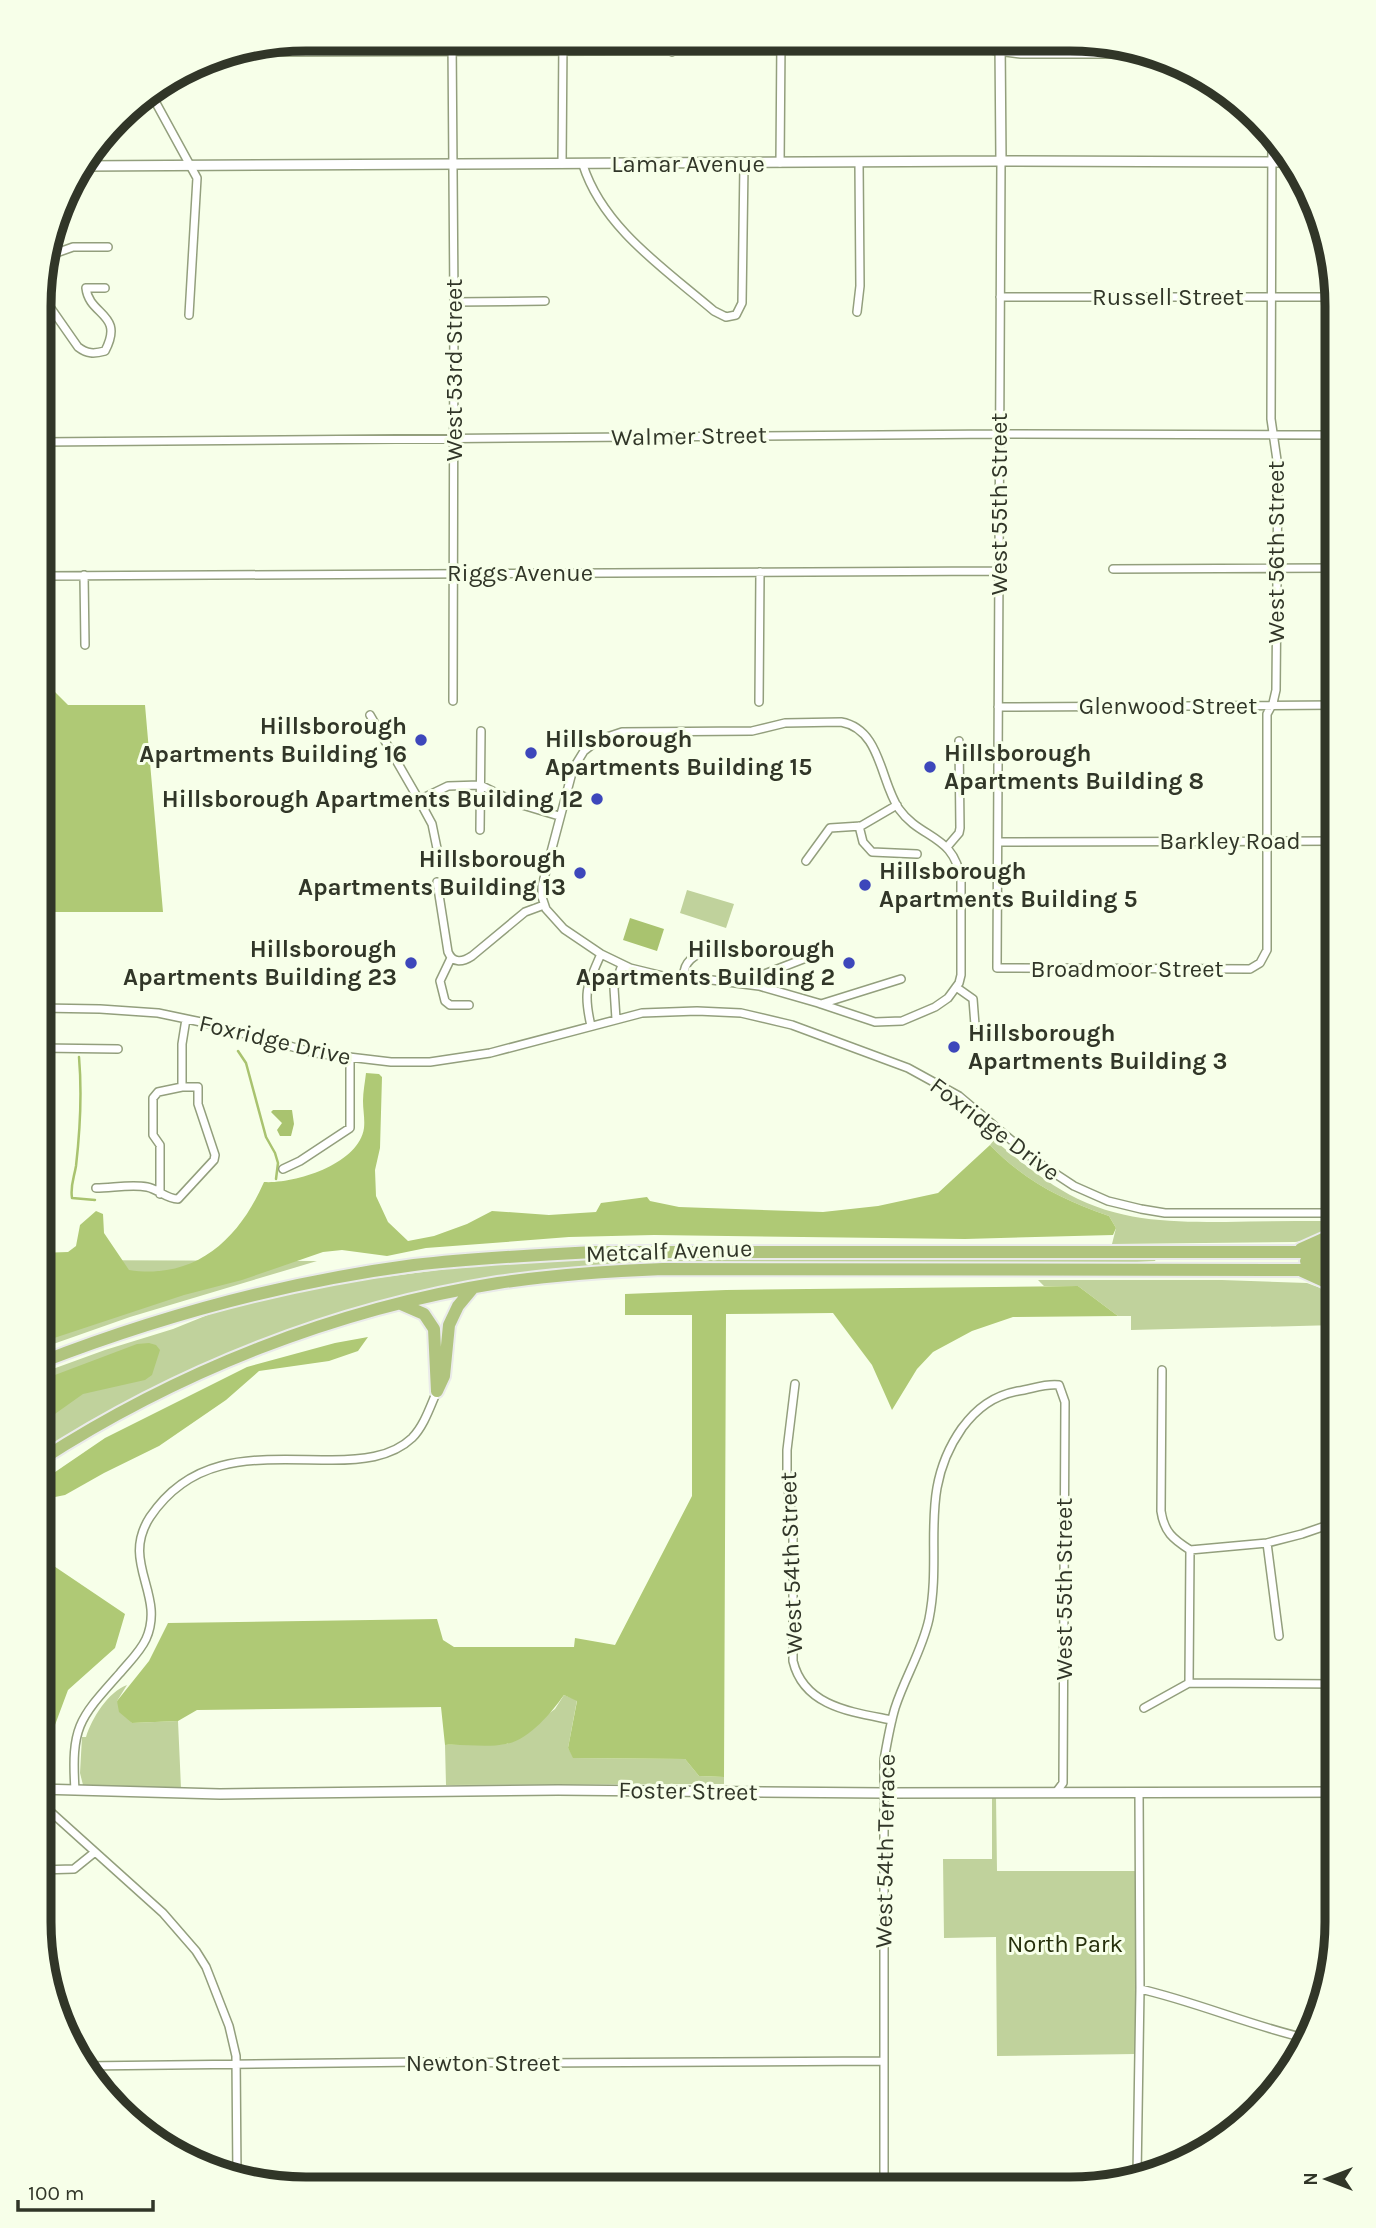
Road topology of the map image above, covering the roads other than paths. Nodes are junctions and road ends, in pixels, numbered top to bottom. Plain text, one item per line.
1 (781, 51) joint
2 (995, 51) edge
3 (280, 52) edge
4 (451, 52) junction
5 (563, 52) junction
6 (672, 52) joint
7 (1000, 52) junction
8 (1109, 54) edge
9 (154, 100) edge
10 (1273, 150) edge
11 (1001, 161) junction
12 (1273, 162) junction
13 (1281, 162) edge
14 (780, 163) junction
15 (859, 163) junction
16 (453, 164) junction
17 (562, 164) junction
18 (583, 164) junction
19 (744, 164) junction
20 (93, 166) edge
21 (190, 166) junction
22 (108, 247) dead end
23 (57, 253) edge
24 (105, 288) dead end
25 (1000, 297) junction
26 (1271, 297) junction
27 (1325, 297) edge
28 (545, 301) dead end
29 (454, 302) junction
30 (51, 308) edge
31 (857, 312) dead end
32 (189, 315) dead end
33 (1000, 434) junction
34 (1274, 435) junction
35 (1325, 435) edge
36 (454, 439) junction
37 (51, 442) edge
38 (1278, 568) junction
39 (1325, 568) edge
40 (1113, 569) dead end
41 (999, 571) junction
42 (760, 572) junction
43 (453, 573) junction
44 (85, 575) junction
45 (51, 576) edge
46 (85, 645) dead end
47 (453, 701) dead end
48 (759, 702) dead end
49 (1272, 705) junction
50 (1325, 705) edge
51 (998, 707) junction
52 (370, 715) dead end
53 (481, 732) dead end
54 (959, 741) dead end
55 (480, 785) junction
56 (419, 800) junction
57 (897, 805) junction
58 (559, 816) junction
59 (859, 827) junction
60 (480, 830) dead end
61 (1266, 841) junction
62 (1325, 841) edge
63 (998, 842) junction
64 (947, 847) junction
65 (917, 854) dead end
66 (806, 861) dead end
67 (440, 863) dead end
68 (437, 882) dead end
69 (544, 905) junction
70 (718, 944) dead end
71 (601, 954) junction
72 (451, 958) junction
73 (806, 958) dead end
74 (622, 965) junction
75 (1256, 966) joint
76 (997, 968) joint
77 (684, 978) junction
78 (901, 979) dead end
79 (741, 983) junction
80 (956, 987) junction
81 (821, 1004) junction
82 (469, 1005) dead end
83 (51, 1008) edge
84 (186, 1019) junction
85 (616, 1019) junction
86 (975, 1025) dead end
87 (591, 1026) junction
88 (51, 1048) edge
89 (118, 1049) dead end
90 (350, 1058) junction
91 (182, 1087) junction
92 (283, 1169) dead end
93 (96, 1188) dead end
94 (160, 1194) junction
95 (1325, 1213) edge
96 (1325, 1238) edge
97 (1293, 1252) junction
98 (1325, 1252) edge
99 (1325, 1260) edge
100 (1295, 1268) junction
101 (1205, 1269) junction
102 (1325, 1269) edge
103 (1325, 1281) edge
104 (473, 1287) junction
105 (400, 1303) junction
106 (51, 1359) edge
107 (1162, 1370) dead end
108 (794, 1384) dead end
109 (1059, 1385) joint
110 (437, 1391) junction
111 (51, 1454) edge
112 (1325, 1526) edge
113 (1267, 1543) junction
114 (1190, 1550) junction
115 (1279, 1636) dead end
116 (1189, 1683) junction
117 (1325, 1684) edge
118 (1144, 1708) dead end
119 (892, 1720) junction
120 (51, 1789) edge
121 (75, 1790) junction
122 (1057, 1791) junction
123 (1139, 1792) junction
124 (1325, 1792) edge
125 (884, 1793) junction
126 (51, 1812) edge
127 (95, 1852) junction
128 (51, 1870) edge
129 (1140, 1990) junction
130 (1298, 2036) edge
131 (883, 2061) junction
132 (237, 2064) junction
133 (95, 2066) edge
134 (237, 2168) edge
135 (1138, 2168) edge
136 (884, 2177) edge

1 - 6 street
1 - 14 street
2 - 7 street
3 - 4 street
4 - 5 street
4 - 16 street, West 53rd Street
5 - 6 street
5 - 17 street
7 - 8 street
7 - 11 street, West 55th Street
9 - 21 street
10 - 12 street, West 56th Street
11 - 12 street, Lamar Avenue
11 - 15 street, Lamar Avenue
11 - 25 street, West 55th Street
12 - 13 street, Lamar Avenue
12 - 26 street, West 56th Street
14 - 15 street, Lamar Avenue
14 - 19 street, Lamar Avenue
15 - 31 street
16 - 17 street, Lamar Avenue
16 - 21 street, Lamar Avenue
16 - 29 street, West 53rd Street
17 - 18 street, Lamar Avenue
18 - 19 street, Lamar Avenue
18 - 19 street
20 - 21 street, Lamar Avenue
21 - 32 street
22 - 23 street
24 - 30 street
25 - 26 street, Russell Street
25 - 33 street, West 55th Street
26 - 27 street, Russell Street
26 - 34 street, West 56th Street
28 - 29 street
29 - 36 street, West 53rd Street
33 - 34 street, Walmer Street
33 - 36 street, Walmer Street
33 - 41 street, West 55th Street
34 - 35 street, Walmer Street
34 - 38 street, West 56th Street
36 - 37 street, Walmer Street
36 - 43 street, West 53rd Street
38 - 39 street
38 - 40 street
38 - 49 street, West 56th Street
41 - 42 street, Riggs Avenue
41 - 51 street, West 55th Street
42 - 43 street, Riggs Avenue
42 - 48 street
43 - 44 street, Riggs Avenue
43 - 47 street, West 53rd Street
44 - 45 street, Riggs Avenue
44 - 46 street
49 - 50 street, Glenwood Street
49 - 51 street, Glenwood Street
49 - 61 street, West 56th Street
51 - 63 street, West 55th Street
52 - 56 street
53 - 55 street
54 - 64 street
55 - 56 street
55 - 58 street
55 - 60 street
56 - 67 street
57 - 58 street
57 - 59 street
57 - 64 street
58 - 69 street
59 - 65 street
59 - 66 street
61 - 62 street, Barkley Road
61 - 63 street, Barkley Road
61 - 75 street, West 56th Street
63 - 76 street, West 55th Street
64 - 80 street
68 - 72 street
69 - 71 street
69 - 72 street
70 - 77 street
71 - 74 street
71 - 87 street
72 - 82 street
73 - 79 street
74 - 77 street
74 - 85 street
75 - 76 street, Broadmoor Street
77 - 79 street
78 - 81 street
79 - 81 street
80 - 81 street
80 - 86 street
83 - 84 street, Foxridge Drive
84 - 90 street, Foxridge Drive
84 - 91 street
85 - 87 street, Foxridge Drive
85 - 95 street, Foxridge Drive
87 - 90 street, Foxridge Drive
88 - 89 street
90 - 92 street
91 - 94 street
91 - 94 street
93 - 94 street
96 - 97 highway
97 - 98 highway, Metcalf Avenue
97 - 106 highway, Metcalf Avenue
99 - 101 highway
100 - 101 highway, Metcalf Avenue
100 - 102 highway, Metcalf Avenue
100 - 103 highway
101 - 104 highway, Metcalf Avenue
104 - 105 highway, Metcalf Avenue
104 - 110 highway
105 - 110 highway
105 - 111 highway, Metcalf Avenue
107 - 114 street
108 - 119 street, West 54th Street
109 - 119 street, West 54th Terrace
109 - 122 street, West 55th Street
110 - 121 street
112 - 113 street
113 - 114 street
113 - 115 street
114 - 116 street
116 - 117 street
116 - 118 street
119 - 125 street, West 54th Terrace
120 - 121 street, Foster Street
121 - 125 street, Foster Street
122 - 123 street, Foster Street
122 - 125 street, Foster Street
123 - 124 street, Foster Street
123 - 129 street
125 - 131 street, West 54th Terrace
126 - 127 street
127 - 128 street
127 - 132 street
129 - 130 street
129 - 135 street
131 - 132 street, Newton Street
131 - 136 street, West 54th Terrace
132 - 133 street, Newton Street
132 - 134 street

